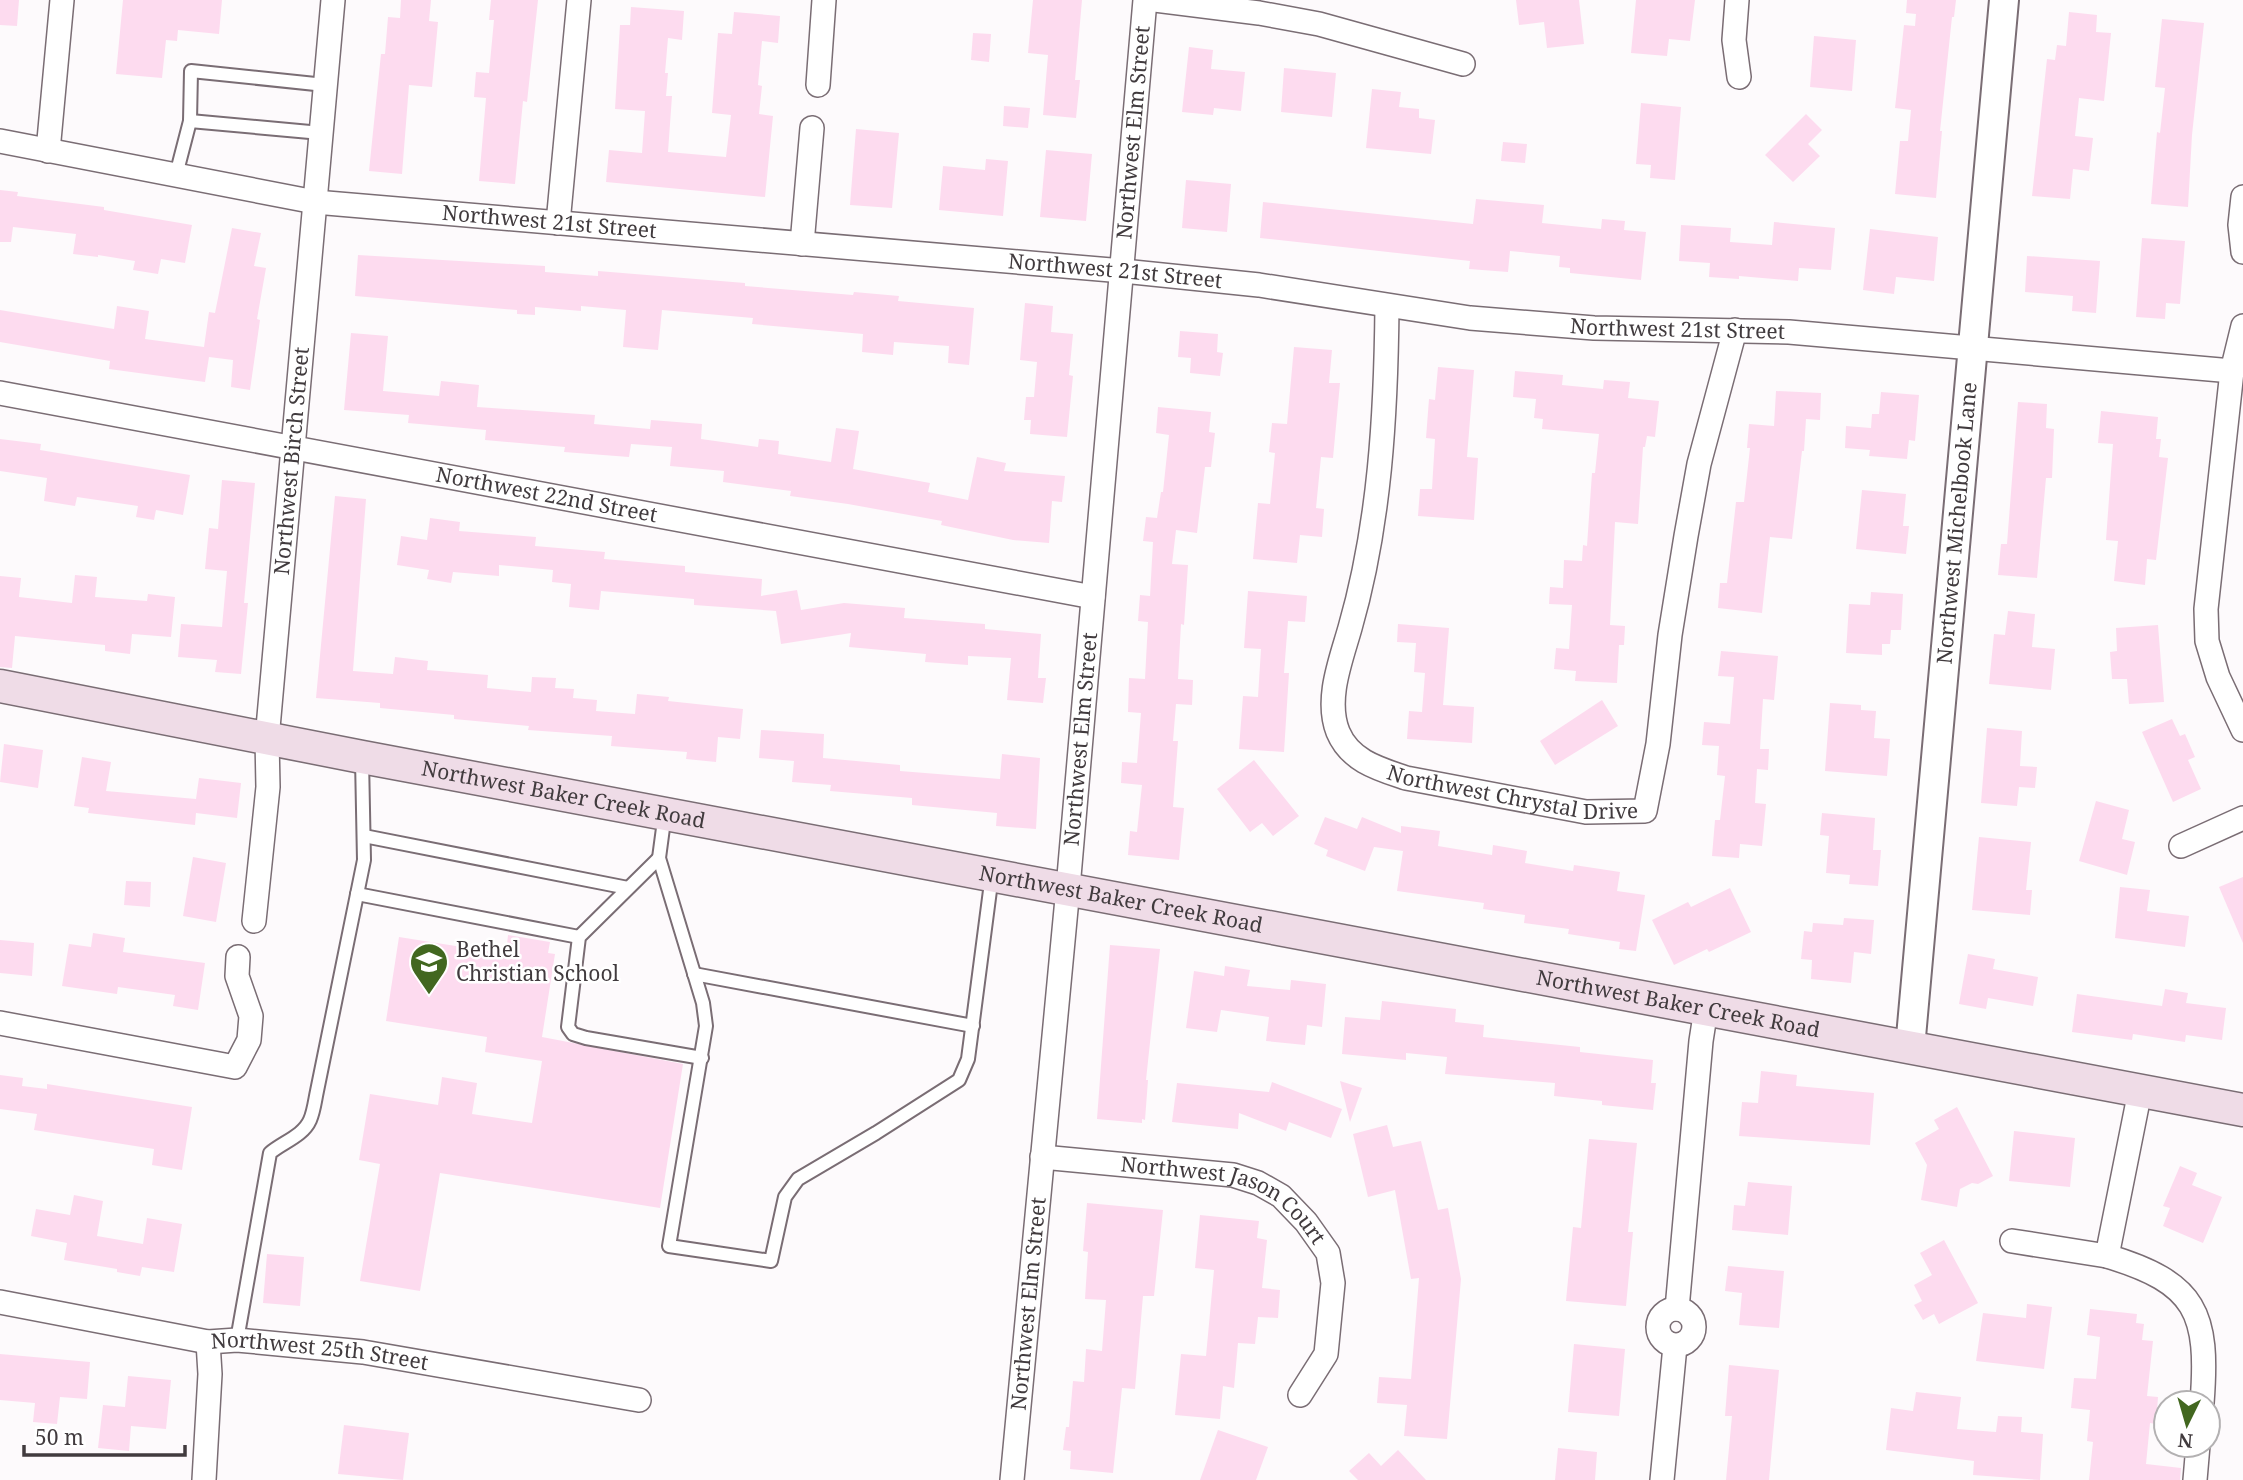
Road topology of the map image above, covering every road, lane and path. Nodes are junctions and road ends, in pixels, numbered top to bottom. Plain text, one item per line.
1 (62, 0) edge
2 (333, 0) edge
3 (579, 0) edge
4 (824, 0) edge
5 (1145, 0) edge
6 (1155, 0) edge
7 (1737, 0) edge
8 (2004, 0) edge
9 (1463, 64) dead end
10 (1739, 77) dead end
11 (325, 85) junction
12 (818, 85) dead end
13 (190, 121) junction
14 (812, 128) dead end
15 (321, 133) junction
16 (0, 141) edge
17 (48, 151) junction
18 (176, 175) junction
19 (2243, 197) edge
20 (315, 202) junction
21 (558, 223) junction
22 (802, 244) junction
23 (2243, 252) edge
24 (1123, 271) junction
25 (1387, 306) junction
26 (2243, 326) edge
27 (1735, 330) junction
28 (1973, 348) junction
29 (2232, 371) junction
30 (0, 393) edge
31 (293, 448) junction
32 (1093, 597) junction
33 (0, 685) edge
34 (2243, 730) edge
35 (267, 738) junction
36 (362, 757) junction
37 (665, 813) junction
38 (2243, 818) edge
39 (364, 836) junction
40 (2181, 846) dead end
41 (659, 858) junction
42 (992, 874) junction
43 (628, 888) junction
44 (1068, 888) junction
45 (357, 894) junction
46 (254, 921) dead end
47 (579, 937) junction
48 (238, 957) dead end
49 (694, 975) junction
50 (1706, 1009) junction
51 (0, 1024) edge
52 (973, 1026) junction
53 (1910, 1048) junction
54 (702, 1058) junction
55 (2140, 1091) junction
56 (2243, 1110) edge
57 (1041, 1157) junction
58 (2012, 1241) dead end
59 (2107, 1256) junction
60 (0, 1302) edge
61 (237, 1340) junction
62 (208, 1342) junction
63 (2203, 1389) edge
64 (1300, 1395) dead end
65 (639, 1400) dead end
66 (2197, 1459) edge
67 (204, 1480) edge
68 (1012, 1480) edge
69 (1662, 1480) edge
70 (2195, 1480) edge

1 - 17 street
2 - 11 street, Northwest Birch Street
3 - 21 street
4 - 12 street
5 - 24 street, Northwest Elm Street
6 - 9 street
7 - 10 street
8 - 28 street, Northwest Michelbook Lane
11 - 13 lane
11 - 15 street, Northwest Birch Street
13 - 15 lane
13 - 18 lane
14 - 22 street
15 - 20 street, Northwest Birch Street
16 - 17 street, Northwest 21st Street
17 - 18 street, Northwest 21st Street
18 - 20 street, Northwest 21st Street
19 - 23 street
20 - 21 street, Northwest 21st Street
20 - 31 street, Northwest Birch Street
21 - 22 street, Northwest 21st Street
22 - 24 street, Northwest 21st Street
24 - 25 street, Northwest 21st Street
24 - 32 street, Northwest Elm Street
25 - 27 street, Northwest 21st Street
25 - 27 street, Northwest Chrystal Drive
26 - 29 street
27 - 28 street, Northwest 21st Street
28 - 29 street, Northwest 21st Street
28 - 53 street, Northwest Michelbook Lane
29 - 34 street
30 - 31 street, Northwest 22nd Street
31 - 32 street, Northwest 22nd Street
31 - 35 street, Northwest Birch Street
32 - 44 street, Northwest Elm Street
33 - 35 main road, Northwest Baker Creek Road
35 - 36 main road, Northwest Baker Creek Road
35 - 46 street, Northwest Birch Street
36 - 37 main road, Northwest Baker Creek Road
36 - 39 lane
37 - 41 lane
37 - 42 main road, Northwest Baker Creek Road
38 - 40 street
39 - 43 lane
39 - 45 lane
41 - 43 lane
41 - 49 lane
42 - 44 main road, Northwest Baker Creek Road
42 - 52 lane
43 - 47 lane
44 - 50 main road, Northwest Baker Creek Road
44 - 57 street, Northwest Elm Street
45 - 47 lane
45 - 61 lane
47 - 54 lane
48 - 51 street
49 - 52 lane
49 - 54 lane
50 - 53 main road, Northwest Baker Creek Road
50 - 69 street
52 - 54 lane
53 - 55 main road, Northwest Baker Creek Road
55 - 56 main road, Northwest Baker Creek Road
55 - 59 street
57 - 64 street, Northwest Jason Court
57 - 68 street, Northwest Elm Street
58 - 59 street
59 - 63 street
60 - 62 street, Northwest 25th Street
61 - 62 street, Northwest 25th Street
61 - 65 street, Northwest 25th Street
62 - 67 street
66 - 70 street

